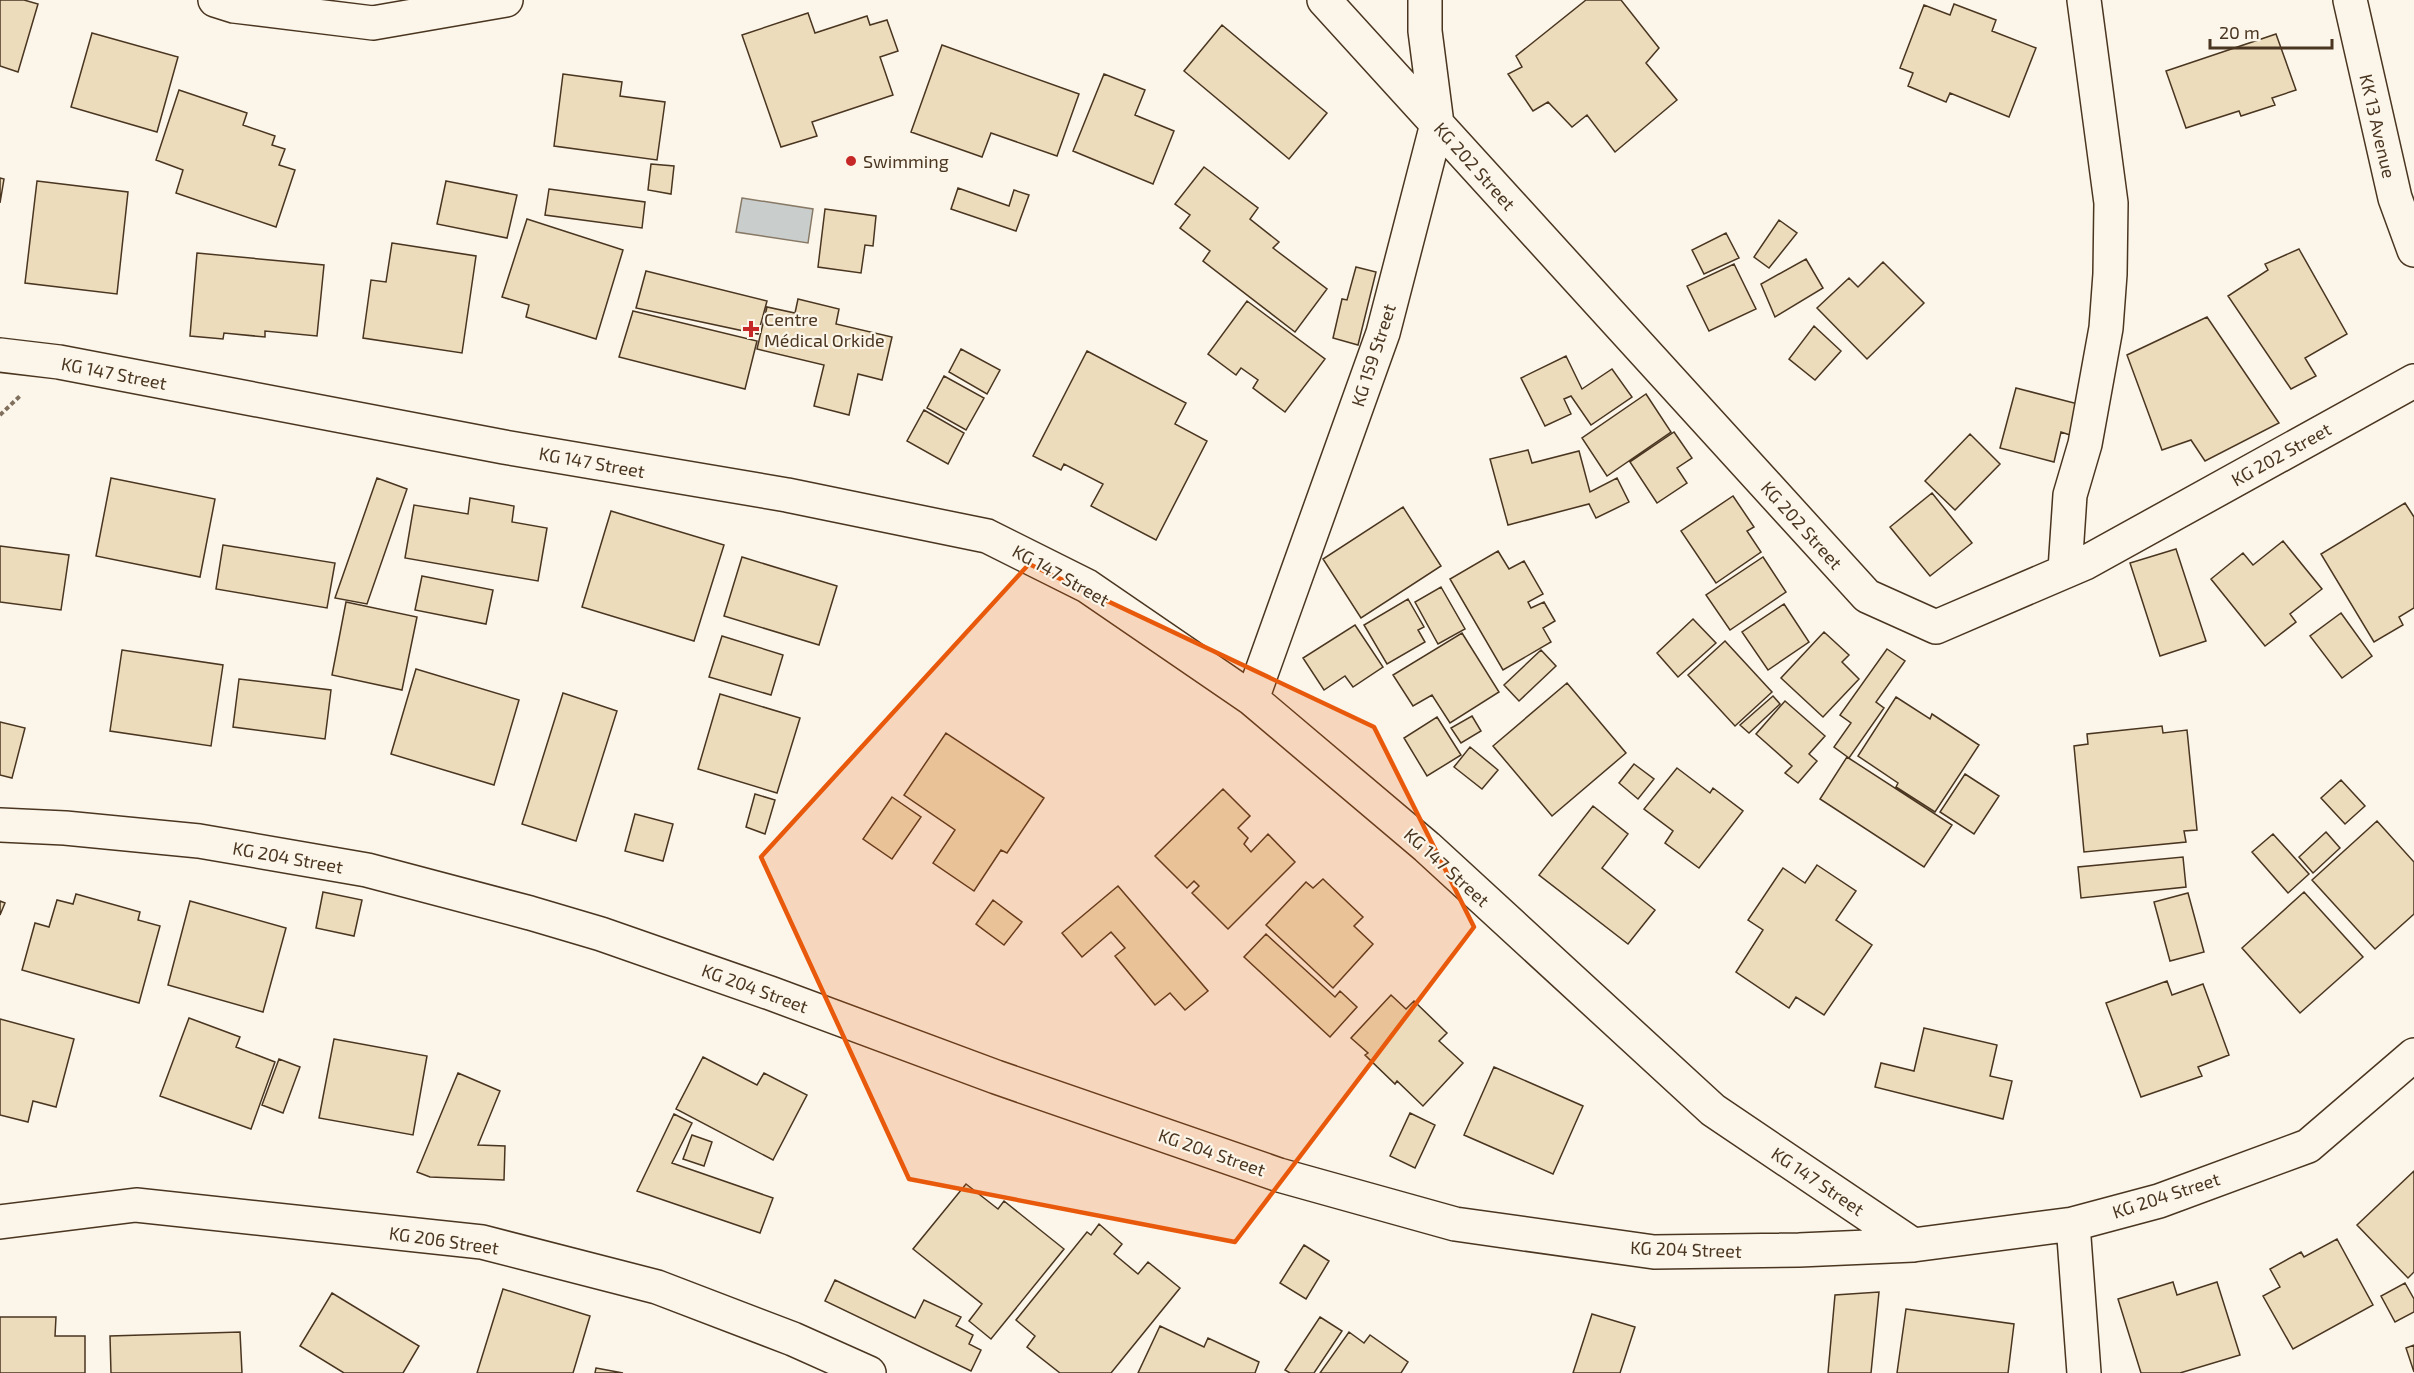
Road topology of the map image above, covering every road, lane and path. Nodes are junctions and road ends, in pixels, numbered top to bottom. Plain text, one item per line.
1 (215, 0) edge
2 (506, 0) edge
3 (1324, 0) edge
4 (1425, 0) edge
5 (2084, 0) edge
6 (2350, 0) edge
7 (1437, 124) junction
8 (2414, 250) edge
9 (0, 355) edge
10 (2414, 381) edge
11 (2065, 570) junction
12 (1252, 699) junction
13 (0, 825) edge
14 (2414, 1055) edge
15 (0, 1222) edge
16 (2073, 1224) junction
17 (1913, 1245) junction
18 (869, 1373) edge
19 (2084, 1373) edge

1 - 2 street
3 - 7 street, KG 202 Street
4 - 7 street, KG 159 Street
5 - 11 street
6 - 8 street, KK 13 Avenue
7 - 11 street, KG 202 Street
7 - 12 street, KG 159 Street
9 - 12 street, KG 147 Street
10 - 11 street, KG 202 Street
12 - 17 street, KG 147 Street
13 - 17 street, KG 204 Street
14 - 16 street, KG 204 Street
15 - 18 street, KG 206 Street
16 - 17 street, KG 204 Street
16 - 19 street

